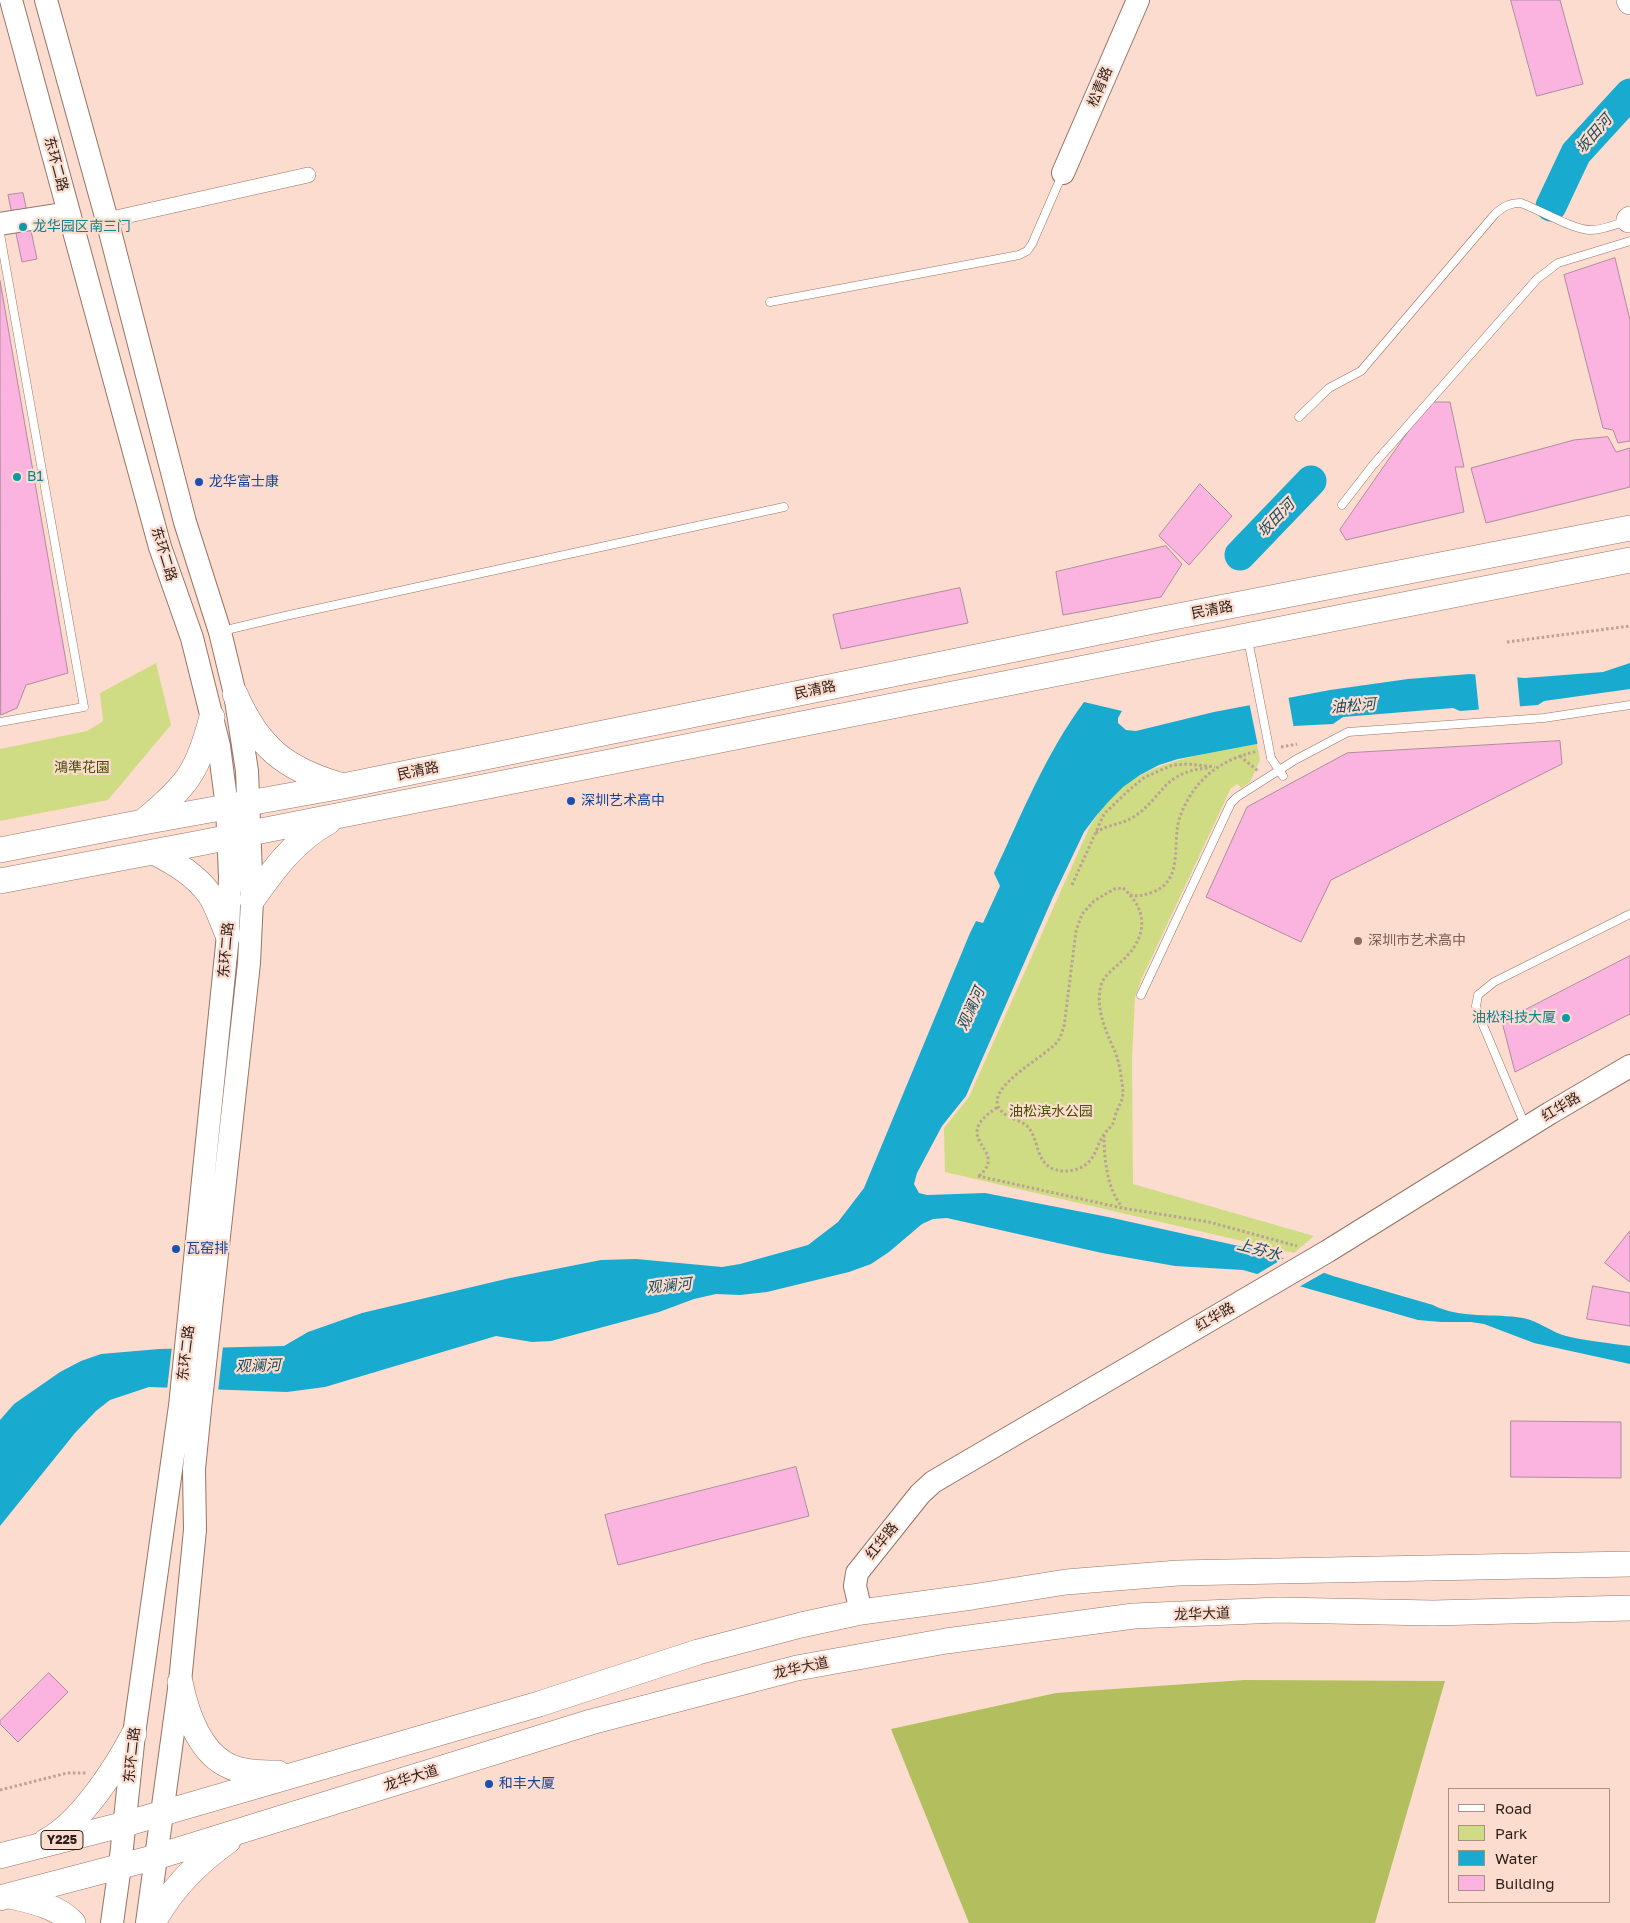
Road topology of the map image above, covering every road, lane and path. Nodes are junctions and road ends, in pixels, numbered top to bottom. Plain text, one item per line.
1 (11, 0) edge
2 (46, 0) edge
3 (1138, 0) edge
4 (1063, 173) joint
5 (308, 174) dead end
6 (69, 213) junction
7 (107, 220) junction
8 (0, 224) edge
9 (1630, 226) edge
10 (0, 234) edge
11 (770, 302) dead end
12 (1299, 418) dead end
13 (1342, 505) dead end
14 (784, 506) dead end
15 (1630, 528) edge
16 (1630, 560) edge
17 (1630, 626) edge
18 (220, 632) junction
19 (1247, 636) junction
20 (1507, 642) dead end
21 (235, 694) junction
22 (1630, 705) edge
23 (212, 717) junction
24 (0, 722) edge
25 (1216, 767) junction
26 (1258, 771) dead end
27 (1281, 773) junction
28 (343, 786) junction
29 (237, 805) junction
30 (342, 815) junction
31 (143, 822) junction
32 (239, 835) junction
33 (1094, 835) junction
34 (0, 850) edge
35 (154, 852) junction
36 (0, 881) edge
37 (1072, 886) dead end
38 (1130, 895) junction
39 (252, 900) junction
40 (1630, 914) edge
41 (228, 935) junction
42 (1141, 996) dead end
43 (1630, 1066) edge
44 (998, 1107) junction
45 (1526, 1128) junction
46 (1104, 1134) junction
47 (1122, 1208) junction
48 (1304, 1248) dead end
49 (201, 1309) junction
50 (190, 1408) junction
51 (1630, 1564) edge
52 (1630, 1608) edge
53 (861, 1612) junction
54 (180, 1682) junction
55 (134, 1734) junction
56 (86, 1774) dead end
57 (293, 1774) junction
58 (0, 1790) edge
59 (161, 1814) junction
60 (125, 1824) junction
61 (242, 1830) junction
62 (30, 1848) junction
63 (0, 1856) edge
64 (156, 1857) junction
65 (120, 1866) junction
66 (5, 1897) edge
67 (73, 1923) edge
68 (112, 1923) edge
69 (147, 1923) edge
70 (153, 1923) edge

1 - 6 main road, 东环二路
2 - 7 main road, 东环二路
3 - 4 main road, 松青路
4 - 11 lane
5 - 7 street
6 - 8 main road
6 - 23 main road, 东环二路
7 - 18 main road, 东环二路
9 - 12 lane
9 - 13 lane
10 - 24 lane
14 - 18 lane
15 - 28 main road, 民清路
16 - 19 main road, 民清路
17 - 20 path
18 - 21 main road, 东环二路
19 - 27 lane, bridge
19 - 30 main road, 民清路
21 - 28 main road
21 - 29 main road, 东环二路
22 - 27 lane
23 - 29 main road, 东环二路
23 - 31 main road
25 - 26 path
25 - 33 path
25 - 33 path
25 - 38 path
27 - 42 lane
28 - 29 main road, 民清路
29 - 31 main road, 民清路
29 - 32 main road, 东环二路
30 - 32 main road, 民清路
30 - 39 main road
31 - 34 main road, 民清路
32 - 35 main road, 民清路
32 - 39 main road, 东环二路
32 - 41 main road, 东环二路
33 - 37 path
35 - 36 main road, 民清路
35 - 41 main road
38 - 44 path
38 - 46 path
39 - 49 main road, 东环二路
40 - 45 lane
41 - 49 main road, 东环二路
43 - 45 main road, 红华路
44 - 46 path
44 - 47 path
45 - 53 main road, 红华路
46 - 47 path
47 - 48 path
49 - 50 main road, 东环二路
50 - 54 main road, 东环二路
50 - 55 main road, 东环二路
51 - 53 main road
52 - 61 main road, 龙华大道
53 - 57 main road
54 - 57 main road
54 - 59 main road, 东环二路
55 - 60 main road, 东环二路
55 - 62 main road
56 - 58 path
57 - 59 main road
59 - 60 main road, Y225
59 - 64 main road, 东环二路
60 - 62 main road, Y225
60 - 65 main road, 东环二路
61 - 64 main road, 龙华大道
61 - 70 main road
62 - 63 main road, Y225
64 - 65 main road, 龙华大道
64 - 69 main road, 东环二路
65 - 66 main road, 龙华大道
65 - 68 main road, 东环二路
66 - 67 main road

